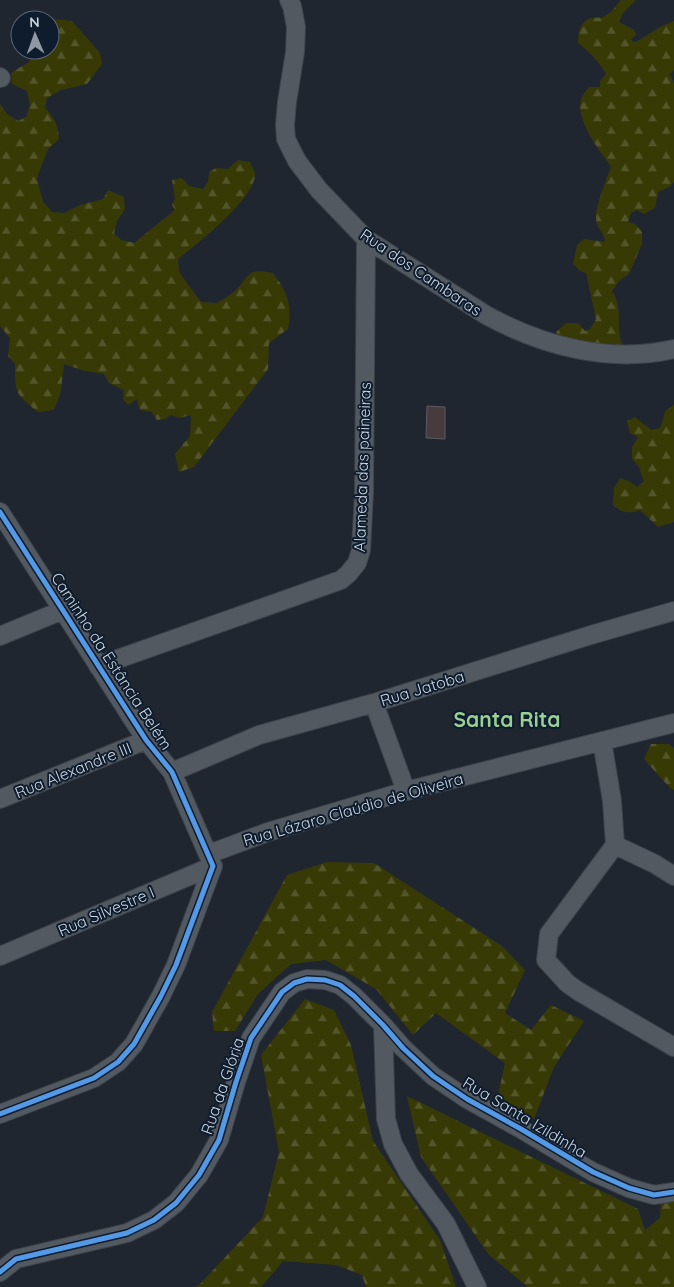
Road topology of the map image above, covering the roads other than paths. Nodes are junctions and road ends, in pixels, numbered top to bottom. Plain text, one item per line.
1 (289, 0) edge
2 (366, 239) junction
3 (674, 349) edge
4 (0, 512) edge
5 (63, 610) junction
6 (674, 612) edge
7 (0, 636) edge
8 (98, 666) junction
9 (374, 703) junction
10 (674, 723) edge
11 (146, 740) junction
12 (602, 741) junction
13 (172, 772) junction
14 (406, 791) junction
15 (0, 799) edge
16 (615, 845) junction
17 (211, 860) junction
18 (674, 876) edge
19 (0, 956) edge
20 (383, 1025) junction
21 (674, 1047) edge
22 (0, 1114) edge
23 (674, 1192) edge
24 (0, 1272) edge
25 (477, 1287) edge

1 - 2 street, Rua dos Cambaras
2 - 3 street, Rua dos Cambaras
2 - 8 street, Alameda das paineiras
4 - 5 street, Caminho da Estância Belém
5 - 7 street
5 - 8 street, Caminho da Estância Belém
6 - 9 street, Rua Jatoba
8 - 11 street, Caminho da Estância Belém
9 - 13 street, Rua Jatoba
9 - 14 street
10 - 12 street, Rua Lázaro Claúdio de Oliveira
11 - 13 street, Caminho da Estância Belém
11 - 15 street, Rua Alexandre III
12 - 14 street, Rua Lázaro Claúdio de Oliveira
12 - 16 street
13 - 17 street, Caminho da Estância Belém
14 - 17 street, Rua Lázaro Claúdio de Oliveira
16 - 18 street
16 - 21 street
17 - 19 street, Rua Silvestre I
17 - 22 street
20 - 23 street, Rua Santa Izildinha
20 - 24 street, Rua da Glória
20 - 25 street

